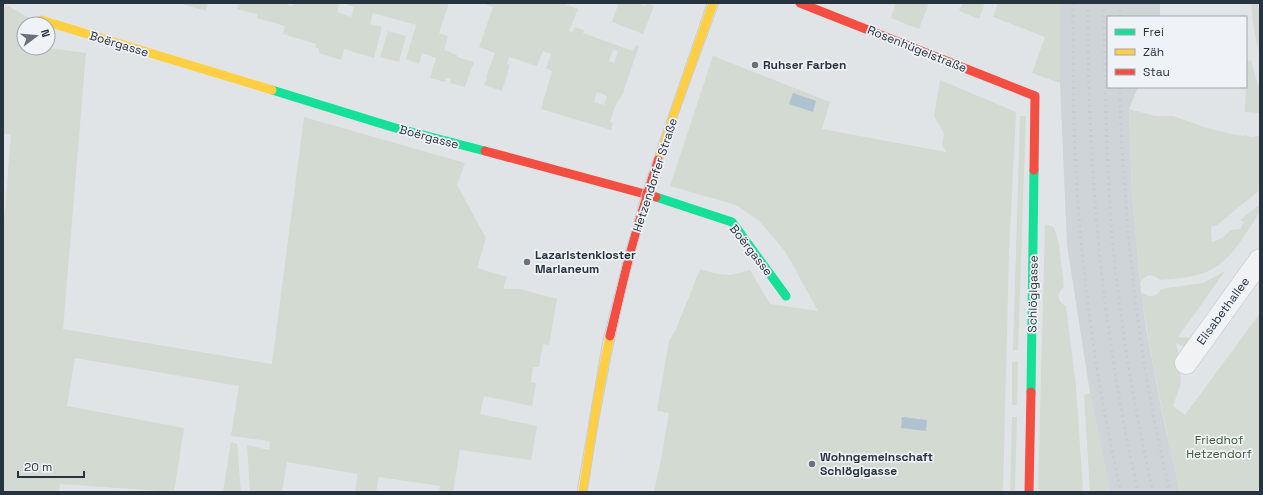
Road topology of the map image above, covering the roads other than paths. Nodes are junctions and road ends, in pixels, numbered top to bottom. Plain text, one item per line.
1 (713, 3) edge
2 (800, 3) edge
3 (56, 25) edge
4 (1035, 96) joint
5 (647, 194) junction
6 (1260, 260) edge
7 (786, 296) dead end
8 (1186, 363) dead end
9 (583, 492) edge
10 (1029, 492) edge

1 - 5 street, Hetzendorfer Straße
2 - 4 street, Rosenhügelstraße
3 - 5 street, Boërgasse
4 - 10 street, Schlöglgasse
5 - 7 street, Boërgasse
5 - 9 street, Hetzendorfer Straße
6 - 8 street, Elisabethallee

